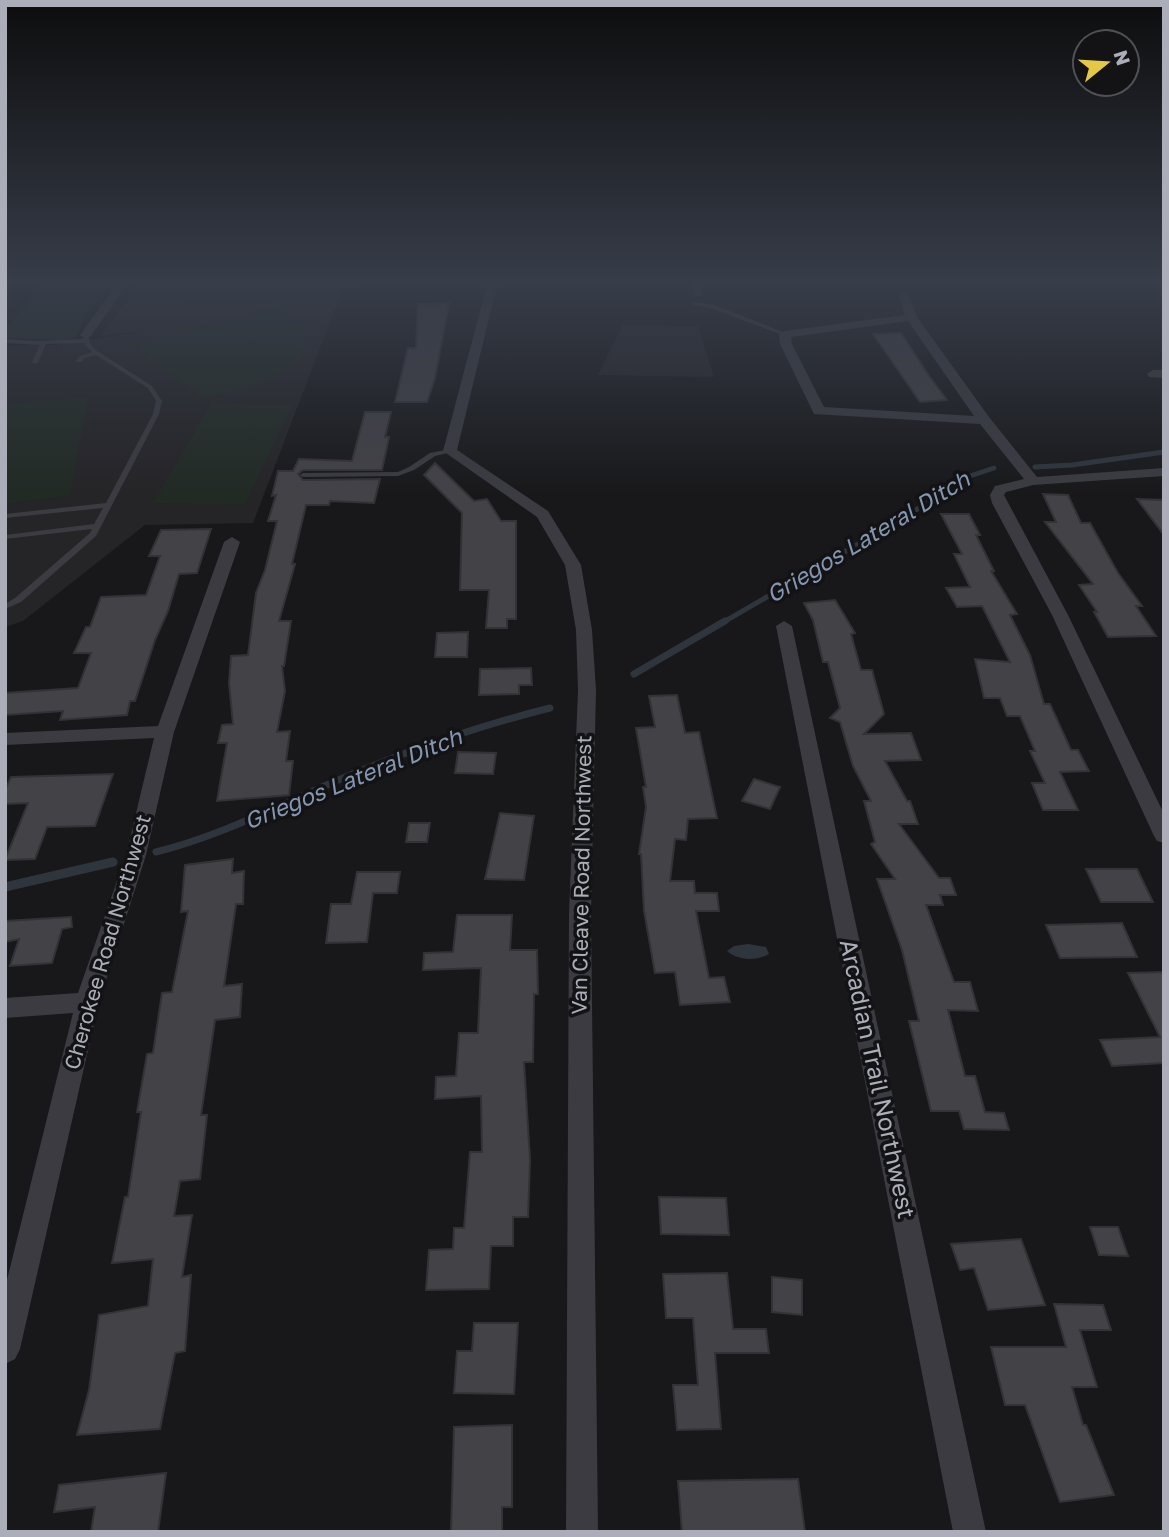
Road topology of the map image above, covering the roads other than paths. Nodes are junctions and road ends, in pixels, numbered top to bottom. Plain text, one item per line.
1 (39, 353) edge
2 (96, 353) joint
3 (474, 353) edge
4 (790, 353) edge
5 (936, 353) edge
6 (79, 361) dead end
7 (35, 362) dead end
8 (984, 420) junction
9 (450, 451) junction
10 (1164, 472) edge
11 (303, 474) dead end
12 (1033, 481) junction
13 (108, 505) junction
14 (5, 516) edge
15 (97, 526) junction
16 (5, 537) edge
17 (232, 542) dead end
18 (5, 607) edge
19 (784, 626) dead end
20 (166, 732) junction
21 (5, 739) edge
22 (1164, 836) edge
23 (87, 1002) junction
24 (5, 1008) edge
25 (5, 1349) edge
26 (582, 1532) edge
27 (970, 1532) edge

1 - 7 lane
2 - 6 lane
2 - 13 lane
3 - 9 street
4 - 8 street
5 - 8 street
8 - 12 street
9 - 11 lane
9 - 26 street, Van Cleave Road Northwest
10 - 12 street
12 - 22 street
13 - 14 lane
13 - 15 lane
15 - 16 lane
15 - 18 lane
17 - 20 street, Cherokee Road Northwest
19 - 27 street, Arcadian Trail Northwest
20 - 21 street
20 - 23 street, Cherokee Road Northwest
23 - 24 street
23 - 25 street, Cherokee Road Northwest

